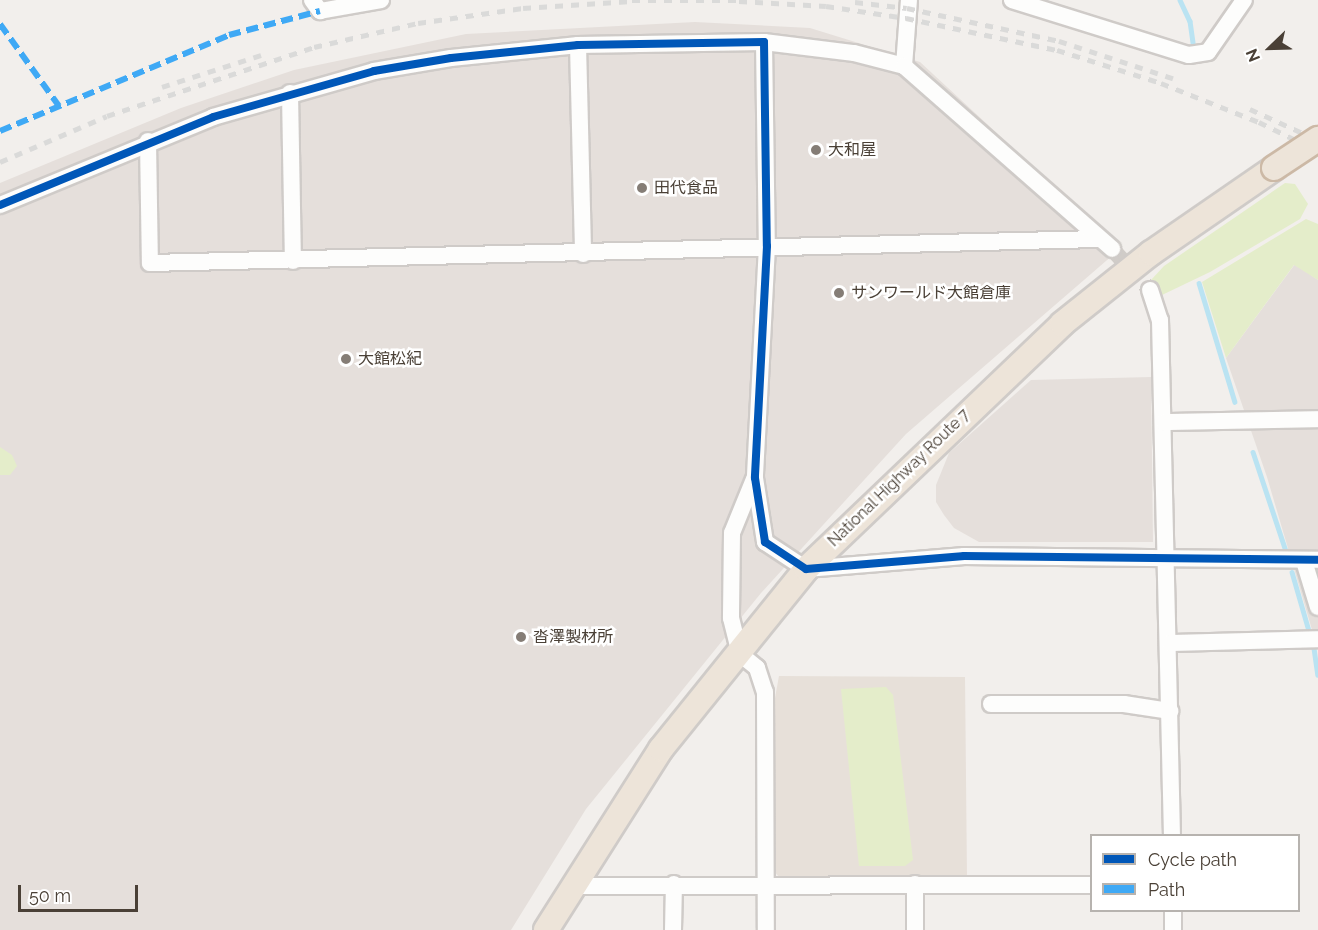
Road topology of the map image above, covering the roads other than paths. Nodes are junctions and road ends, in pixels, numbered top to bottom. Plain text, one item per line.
1 (312, 0) edge
2 (381, 0) edge
3 (909, 0) edge
4 (1012, 0) edge
5 (1244, 0) edge
6 (764, 42) junction
7 (578, 45) junction
8 (904, 66) junction
9 (290, 93) junction
10 (1318, 139) edge
11 (148, 141) junction
12 (0, 205) edge
13 (767, 246) junction
14 (583, 254) junction
15 (293, 261) junction
16 (1150, 290) tunnel mouth
17 (1318, 419) edge
18 (1164, 422) junction
19 (754, 478) junction
20 (1169, 559) junction
21 (1311, 560) edge
22 (806, 569) junction
23 (1318, 608) edge
24 (1318, 639) edge
25 (1170, 644) junction
26 (740, 654) junction
27 (991, 704) dead end
28 (1170, 711) junction
29 (1173, 834) edge
30 (767, 883) junction
31 (674, 884) junction
32 (915, 884) junction
33 (1090, 885) edge
34 (574, 886) junction
35 (1173, 912) edge
36 (546, 930) edge
37 (673, 930) edge
38 (766, 930) edge
39 (915, 930) edge
40 (1173, 930) edge

1 - 2 street
3 - 8 street
4 - 5 street
6 - 7 street
6 - 8 street
6 - 13 street
7 - 9 street
7 - 14 street
8 - 13 street
9 - 11 street
9 - 15 street
10 - 22 highway, National Highway Route 7, bridge
11 - 12 street
11 - 15 street
13 - 14 street
13 - 19 street
14 - 15 street
16 - 18 street
17 - 18 street
18 - 20 street
19 - 22 street
19 - 26 street
20 - 21 street
20 - 22 street
20 - 25 street
21 - 23 street
22 - 26 highway, National Highway Route 7
24 - 25 street
25 - 28 street
26 - 30 street
26 - 34 highway, National Highway Route 7
27 - 28 street
28 - 29 street
30 - 31 street
30 - 32 street
30 - 38 street
31 - 34 street
31 - 37 street
32 - 33 street
32 - 39 street
34 - 36 highway, National Highway Route 7
35 - 40 street

